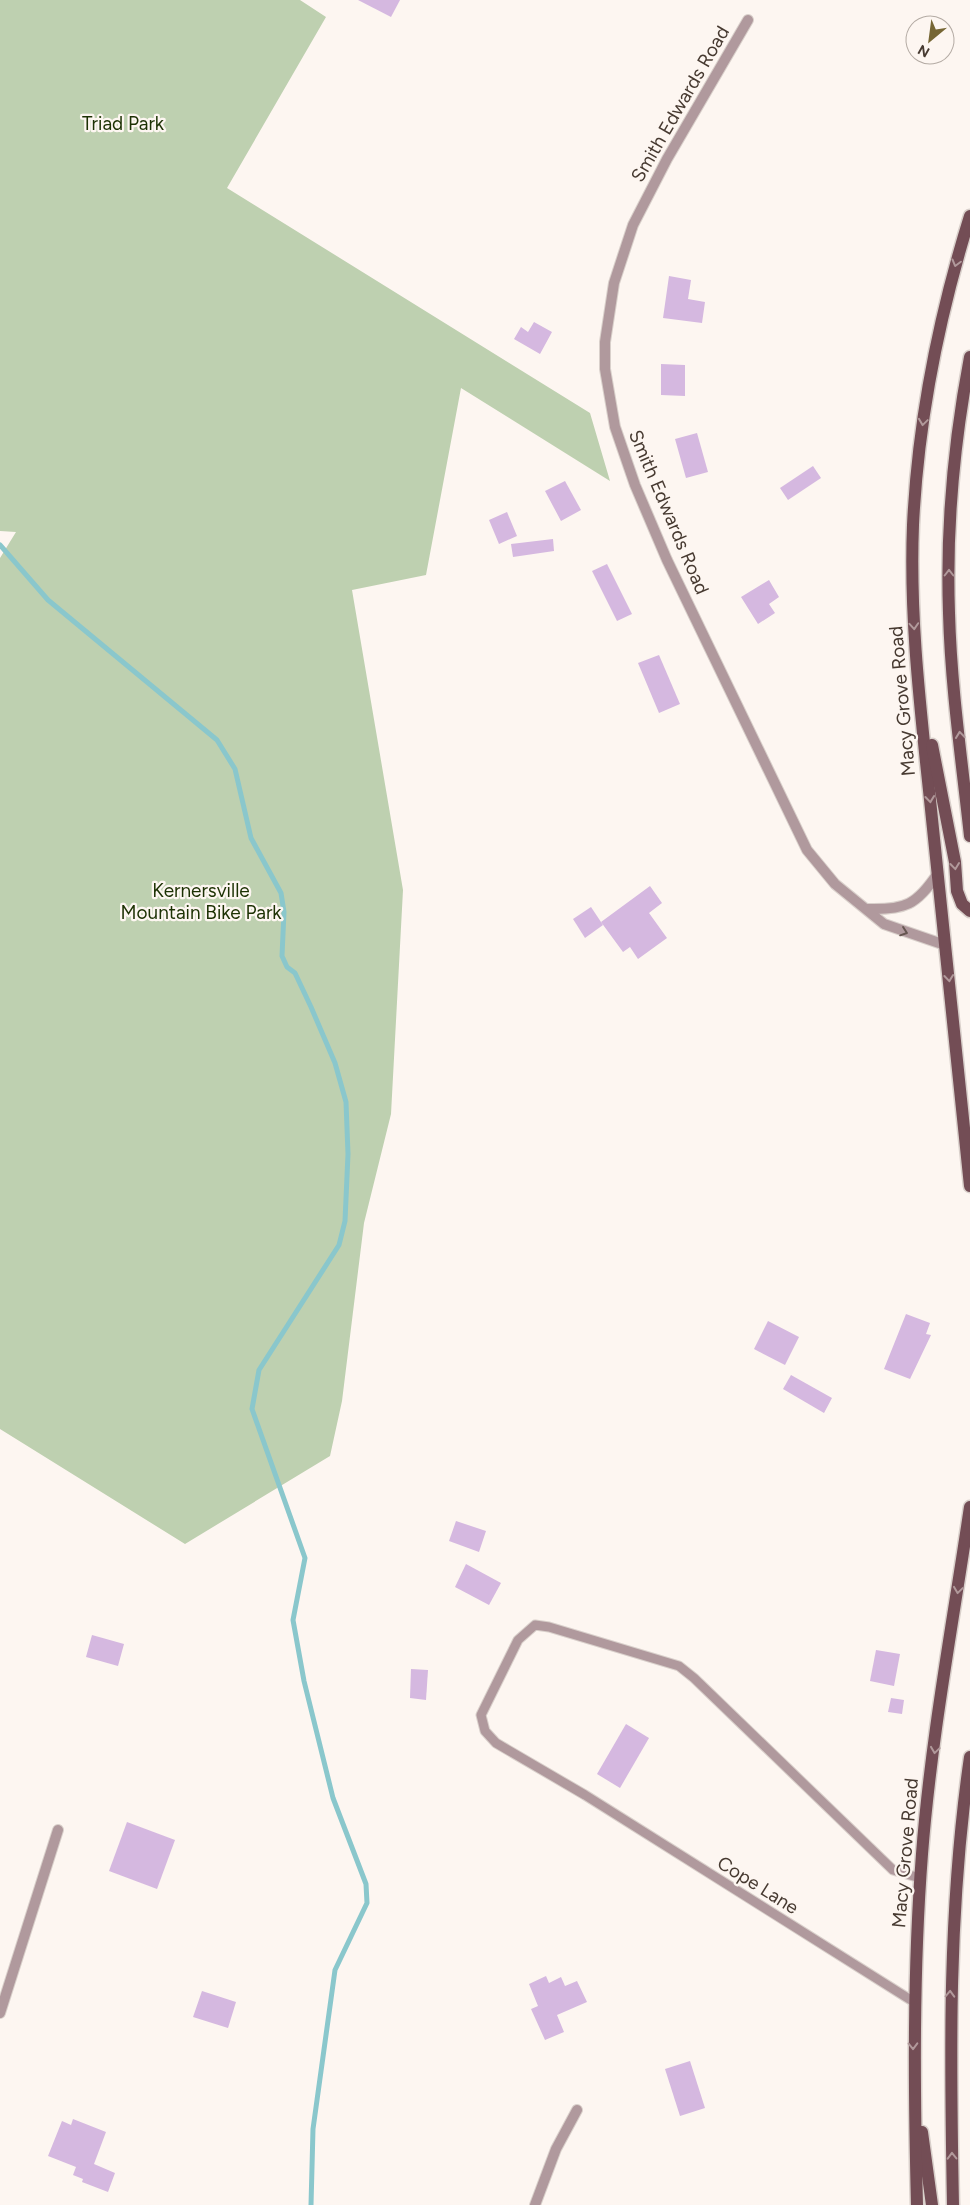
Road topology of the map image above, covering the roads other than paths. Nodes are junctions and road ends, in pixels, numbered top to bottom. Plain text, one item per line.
1 (748, 20) dead end
2 (970, 216) edge
3 (970, 356) edge
4 (916, 664) junction
5 (970, 836) edge
6 (938, 873) junction
7 (868, 910) junction
8 (970, 911) edge
9 (945, 945) junction
10 (970, 1186) edge
11 (970, 1507) edge
12 (970, 1757) edge
13 (58, 1830) dead end
14 (920, 1878) junction
15 (914, 2002) junction
16 (0, 2013) edge
17 (914, 2068) junction
18 (578, 2110) dead end
19 (535, 2205) edge
20 (917, 2205) edge
21 (932, 2205) edge
22 (953, 2205) edge

1 - 7 street, Smith Edwards Road
2 -> 4 main road, Macy Grove Road
5 -> 3 main road
4 -> 6 main road, Macy Grove Road
4 -> 8 main road
6 - 7 street
6 - 9 main road, Macy Grove Road
7 -> 9 street, Smith Edwards Road
9 -> 10 main road, Macy Grove Road
11 -> 14 main road, Macy Grove Road
22 -> 12 main road
13 - 16 street
14 - 15 main road, Macy Grove Road
14 - 15 lane, Cope Lane
15 -> 17 main road, Macy Grove Road
17 - 20 main road, Macy Grove Road
17 - 21 main road
18 - 19 street

